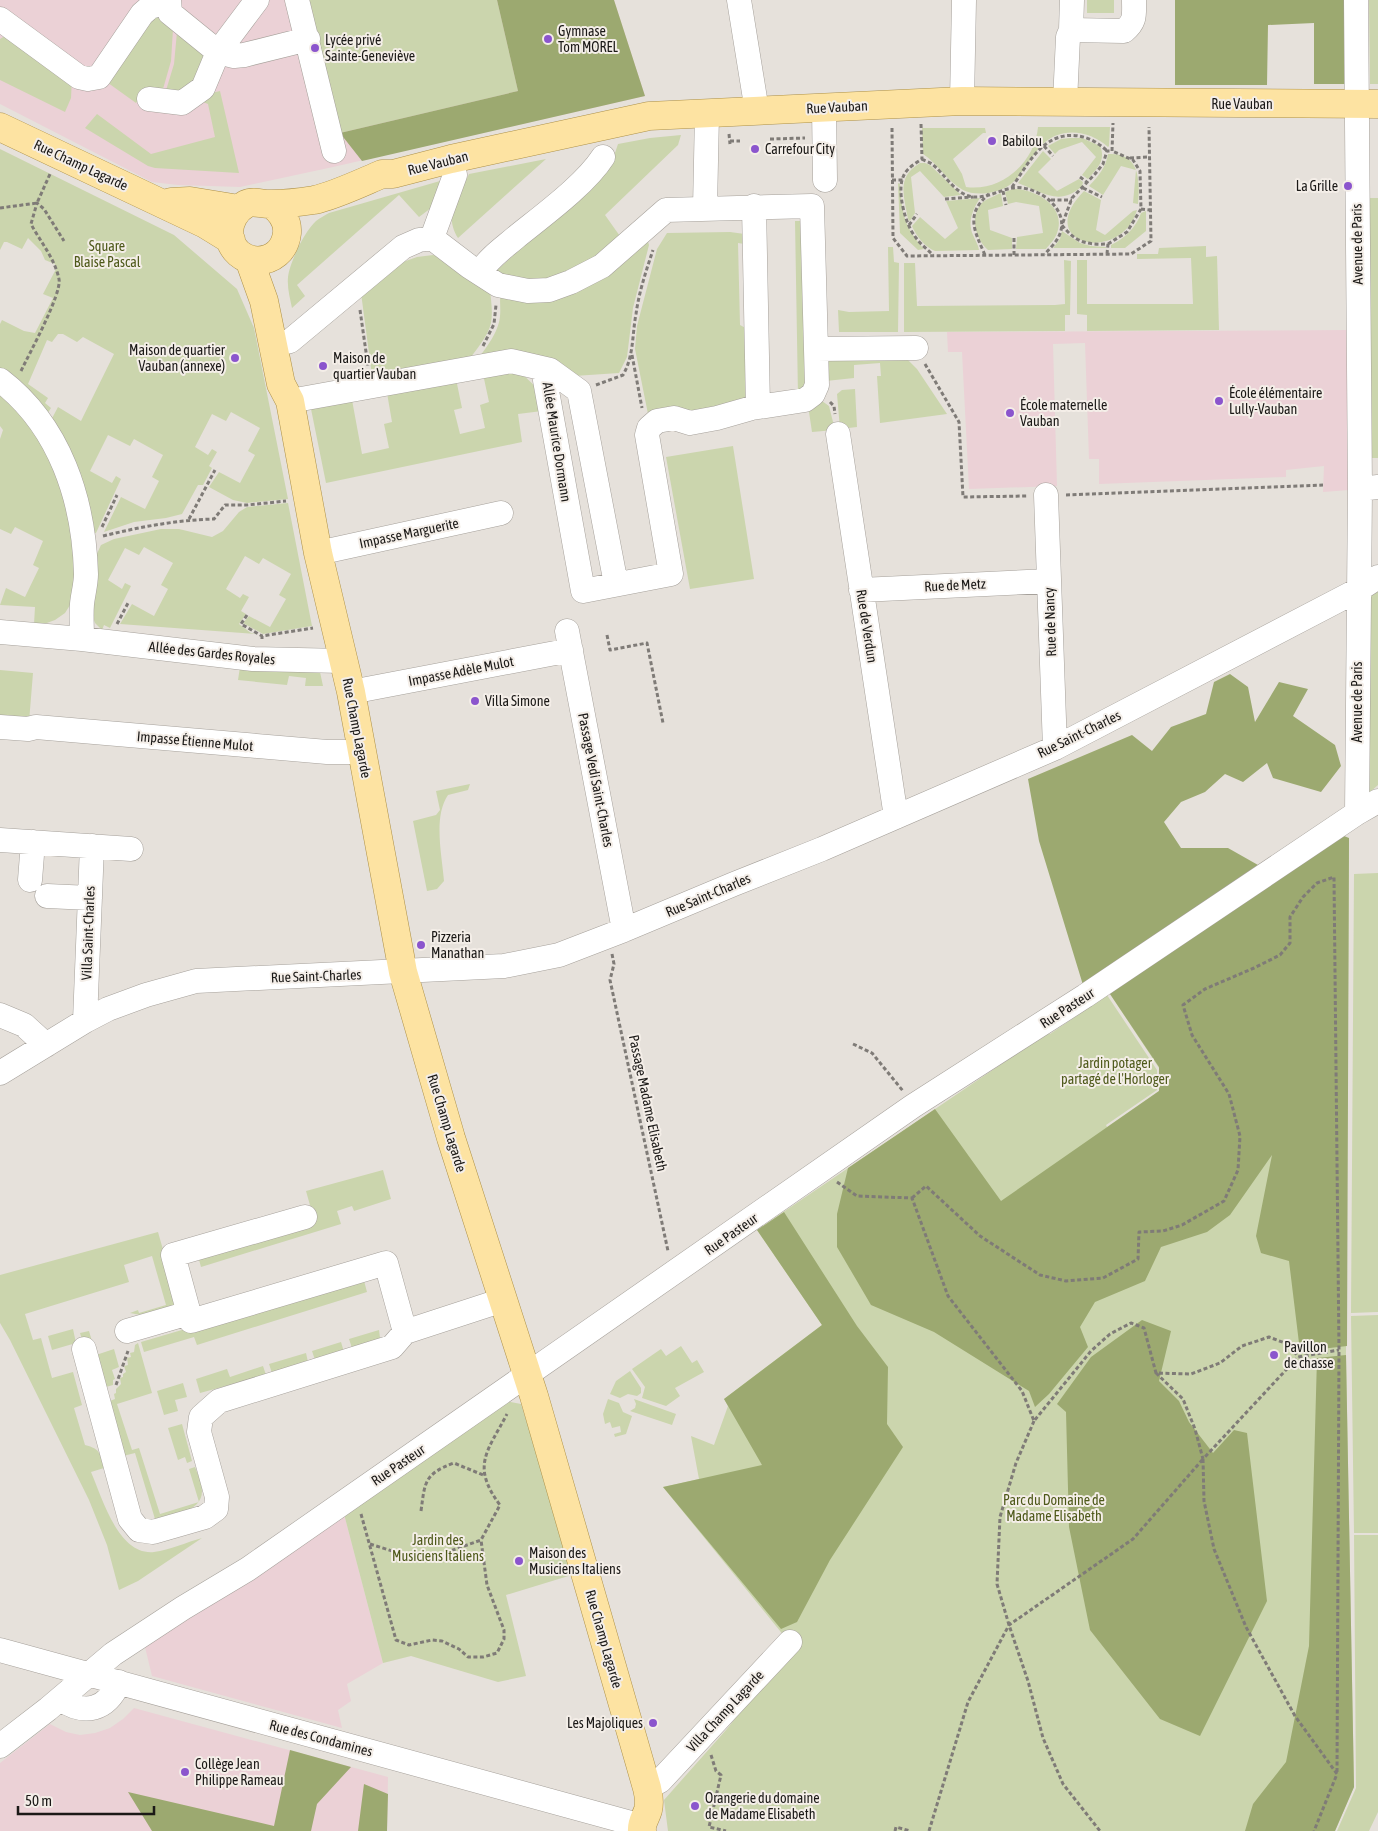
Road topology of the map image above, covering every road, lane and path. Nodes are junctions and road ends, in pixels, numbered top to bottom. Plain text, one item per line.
1 (257, 0) edge
2 (297, 0) edge
3 (739, 0) edge
4 (964, 0) edge
5 (1072, 0) edge
6 (1134, 0) edge
7 (1356, 0) edge
8 (169, 1) edge
9 (0, 19) edge
10 (1071, 30) junction
11 (308, 39) junction
12 (218, 52) junction
13 (1065, 93) junction
14 (149, 100) dead end
15 (962, 101) junction
16 (1112, 102) junction
17 (920, 103) junction
18 (1371, 105) edge
19 (824, 107) junction
20 (757, 111) junction
21 (707, 114) junction
22 (0, 127) edge
23 (1149, 127) dead end
24 (892, 128) dead end
25 (770, 139) dead end
26 (800, 140) dead end
27 (730, 141) dead end
28 (740, 141) dead end
29 (1044, 146) junction
30 (334, 151) dead end
31 (1110, 151) junction
32 (603, 156) dead end
33 (1053, 156) dead end
34 (62, 157) junction
35 (1149, 157) junction
36 (1130, 158) junction
37 (451, 159) junction
38 (922, 160) junction
39 (1080, 178) dead end
40 (825, 180) dead end
41 (892, 180) junction
42 (903, 180) junction
43 (1088, 183) junction
44 (1012, 188) junction
45 (1084, 188) junction
46 (1003, 191) junction
47 (990, 194) junction
48 (974, 197) junction
49 (1102, 197) dead end
50 (316, 199) junction
51 (945, 199) dead end
52 (1051, 200) junction
53 (1072, 200) junction
54 (37, 203) junction
55 (162, 203) junction
56 (271, 204) junction
57 (1006, 205) dead end
58 (754, 206) junction
59 (1134, 206) dead end
60 (0, 208) edge
61 (705, 208) junction
62 (1140, 208) junction
63 (239, 209) junction
64 (1150, 210) junction
65 (917, 214) dead end
66 (909, 225) junction
67 (1062, 225) junction
68 (649, 226) junction
69 (288, 228) junction
70 (432, 238) junction
71 (1014, 238) dead end
72 (64, 242) dead end
73 (1108, 244) junction
74 (251, 252) junction
75 (1045, 254) junction
76 (1107, 254) junction
77 (934, 255) junction
78 (985, 255) junction
79 (1014, 255) junction
80 (489, 279) junction
81 (356, 285) junction
82 (279, 344) junction
83 (916, 348) joint
84 (816, 349) junction
85 (631, 353) junction
86 (469, 369) junction
87 (550, 370) junction
88 (6, 385) edge
89 (371, 386) junction
90 (816, 387) junction
91 (579, 391) junction
92 (290, 401) junction
93 (758, 408) junction
94 (838, 434) joint
95 (647, 435) junction
96 (215, 470) dead end
97 (1323, 485) dead end
98 (1369, 488) edge
99 (117, 495) dead end
100 (1047, 495) junction
101 (308, 498) junction
102 (501, 514) dead end
103 (189, 520) junction
104 (318, 553) junction
105 (1378, 577) edge
106 (1049, 581) junction
107 (616, 584) junction
108 (862, 590) junction
109 (1358, 590) junction
110 (247, 615) dead end
111 (0, 632) edge
112 (607, 635) dead end
113 (262, 636) dead end
114 (82, 639) junction
115 (569, 640) joint
116 (343, 661) junction
117 (351, 692) junction
118 (663, 723) dead end
119 (0, 727) edge
120 (1054, 748) junction
121 (361, 752) junction
122 (1378, 801) edge
123 (1357, 813) junction
124 (896, 817) junction
125 (0, 840) edge
126 (33, 842) junction
127 (92, 846) junction
128 (131, 849) dead end
129 (30, 880) dead end
130 (47, 896) dead end
131 (90, 898) junction
132 (616, 933) junction
133 (404, 972) junction
134 (0, 1015) edge
135 (85, 1021) junction
136 (853, 1044) dead end
137 (46, 1045) junction
138 (0, 1073) edge
139 (905, 1094) dead end
140 (827, 1168) junction
141 (912, 1198) junction
142 (305, 1217) dead end
143 (673, 1274) junction
144 (503, 1300) junction
145 (189, 1313) junction
146 (131, 1330) joint
147 (405, 1332) junction
148 (84, 1349) dead end
149 (1339, 1350) junction
150 (1298, 1357) junction
151 (1156, 1373) junction
152 (528, 1376) junction
153 (99, 1403) junction
154 (509, 1410) dead end
155 (1034, 1421) junction
156 (1203, 1459) junction
157 (484, 1475) junction
158 (421, 1511) dead end
159 (361, 1512) dead end
160 (481, 1540) junction
161 (370, 1544) junction
162 (1009, 1625) junction
163 (790, 1642) dead end
164 (0, 1650) edge
165 (89, 1674) junction
166 (120, 1682) junction
167 (54, 1704) junction
168 (699, 1739) junction
169 (0, 1746) edge
170 (1337, 1774) junction
171 (654, 1784) junction
172 (642, 1829) edge
173 (726, 1831) edge
174 (895, 1831) edge
175 (910, 1831) edge
176 (929, 1831) edge
177 (1100, 1831) edge
178 (1314, 1831) edge

1 - 12 street
2 - 11 street
3 - 20 street
4 - 15 street
5 - 10 street
6 - 10 street
7 - 18 street, Avenue de Paris
8 - 9 street
8 - 12 street
10 - 13 street
11 - 12 street
11 - 30 street
12 - 14 street
13 - 15 main road, Rue Vauban
13 - 16 main road, Rue Vauban
15 - 17 main road, Rue Vauban
16 - 18 main road, Rue Vauban
16 - 31 path
17 - 19 main road, Rue Vauban
17 - 38 path
18 - 98 street, Avenue de Paris
19 - 20 main road, Rue Vauban
19 - 40 street
20 - 21 main road, Rue Vauban
21 - 37 main road, Rue Vauban
21 - 61 street
22 - 34 main road, Rue Champ Lagarde
23 - 35 path
24 - 41 path
25 - 26 path
27 - 28 path
29 - 31 path
29 - 33 path
29 - 44 path
31 - 36 path
31 - 43 path
32 - 80 street
34 - 54 path
34 - 55 main road, Rue Champ Lagarde
35 - 36 path
35 - 64 path
36 - 62 path
37 - 50 main road, Rue Vauban
37 - 70 street
38 - 42 path
38 - 48 path
39 - 43 path
41 - 42 path
41 - 77 path
42 - 66 path
43 - 45 path
44 - 46 path
44 - 52 path
45 - 49 path
45 - 53 path
46 - 47 path
46 - 57 path
47 - 48 path
47 - 78 path
48 - 51 path
50 - 56 main road, Rue Vauban
50 - 69 main road, Rue Vauban
52 - 53 path
52 - 67 path
53 - 67 path
54 - 60 path
54 - 72 path
54 - 88 path
55 - 63 main road, Rue Champ Lagarde
55 - 74 main road, Rue Champ Lagarde
56 - 63 main road
56 - 69 main road
58 - 61 street
58 - 84 street
58 - 93 street
59 - 62 path
61 - 68 street
62 - 64 path
62 - 73 path
63 - 74 main road
64 - 76 path
65 - 66 path
66 - 77 path
67 - 73 path
67 - 75 path
68 - 80 street
68 - 85 path
69 - 74 main road
70 - 80 street
70 - 81 street
71 - 79 path
73 - 76 path
74 - 82 main road, Rue Champ Lagarde
75 - 76 path
75 - 79 path
77 - 78 path
78 - 79 path
80 - 86 path
81 - 82 street
81 - 89 path
82 - 92 main road, Rue Champ Lagarde
83 - 84 street
83 - 100 path
84 - 90 street
85 - 91 path
85 - 95 path
86 - 87 street
86 - 89 street
87 - 91 street, Allée Maurice Dormann
87 - 107 street, Allée Maurice Dormann
88 - 114 street
89 - 92 street
90 - 93 street
90 - 94 path
91 - 107 street
92 - 101 main road, Rue Champ Lagarde
93 - 95 street
94 - 108 street, Rue de Verdun
95 - 107 street, Allée Maurice Dormann
96 - 103 path
97 - 100 path
98 - 109 street, Avenue de Paris
99 - 103 path
100 - 106 street, Rue de Nancy
101 - 103 path
101 - 104 main road, Rue Champ Lagarde
102 - 104 street, Impasse Marguerite
104 - 116 main road, Rue Champ Lagarde
105 - 109 street, Rue Saint-Charles
106 - 108 street, Rue de Metz
106 - 120 street, Rue de Nancy
108 - 124 street, Rue de Verdun
109 - 120 street, Rue Saint-Charles
109 - 123 street, Avenue de Paris
110 - 113 path
111 - 114 street, Allée des Gardes Royales
112 - 118 path
114 - 116 street, Allée des Gardes Royales
115 - 117 street, Impasse Adèle Mulot
115 - 132 street, Passage Vedi Saint-Charles
116 - 117 main road, Rue Champ Lagarde
117 - 121 main road, Rue Champ Lagarde
119 - 121 street, Impasse Étienne Mulot
120 - 124 street, Rue Saint-Charles
121 - 133 main road, Rue Champ Lagarde
122 - 123 street, Rue Pasteur
123 - 140 street, Rue Pasteur
124 - 132 street, Rue Saint-Charles
125 - 126 street
126 - 127 street
126 - 129 street
127 - 128 street
127 - 131 street, Villa Saint-Charles
130 - 131 street
131 - 135 street, Villa Saint-Charles
132 - 133 street, Rue Saint-Charles
132 - 143 path, Passage Madame Elisabeth
133 - 135 street, Rue Saint-Charles
133 - 144 main road, Rue Champ Lagarde
134 - 137 street
135 - 137 street, Rue Saint-Charles
136 - 139 path
137 - 138 street, Rue Saint-Charles
140 - 141 path
140 - 143 street, Rue Pasteur
141 - 149 path
141 - 155 path
142 - 145 street
143 - 152 street, Rue Pasteur
144 - 147 street
144 - 152 main road, Rue Champ Lagarde
145 - 146 street
145 - 147 street
146 - 153 path
147 - 153 street
148 - 153 street
149 - 150 path
149 - 170 path
150 - 151 path
150 - 156 path
151 - 155 path
151 - 156 path
152 - 165 street, Rue Pasteur
152 - 171 main road, Rue Champ Lagarde
154 - 157 path
155 - 162 path
156 - 162 path
156 - 170 path
157 - 158 path
157 - 160 path
159 - 161 path
160 - 161 path
160 - 161 path
162 - 176 path
162 - 177 path
163 - 168 street, Villa Champ Lagarde
164 - 165 street, Rue des Condamines
165 - 166 street, Rue des Condamines
165 - 167 street, Rue Pasteur
166 - 167 street
166 - 172 street, Rue des Condamines
167 - 169 street, Rue Pasteur
168 - 171 street, Villa Champ Lagarde
168 - 173 path
170 - 178 path
171 - 172 main road, Rue Champ Lagarde
174 - 175 path

